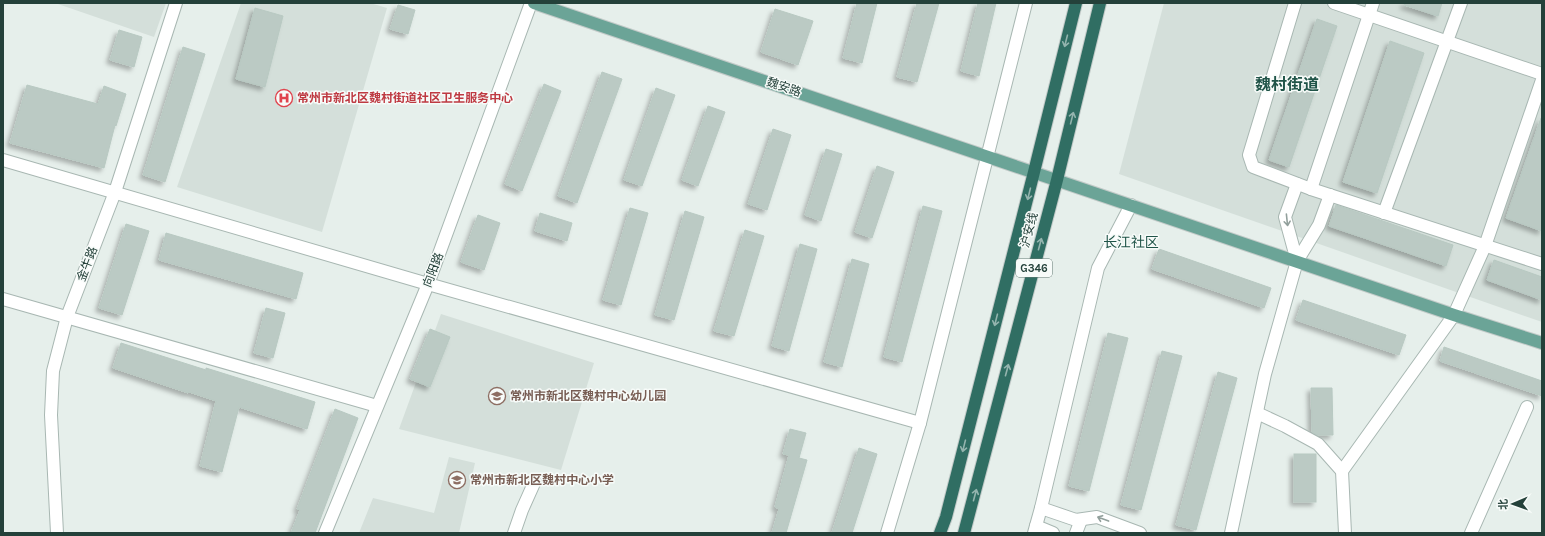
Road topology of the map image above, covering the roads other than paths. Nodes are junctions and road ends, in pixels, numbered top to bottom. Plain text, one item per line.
1 (176, 3) edge
2 (533, 3) edge
3 (1026, 3) edge
4 (1076, 3) edge
5 (1100, 3) edge
6 (1295, 3) edge
7 (1334, 3) edge
8 (1373, 3) edge
9 (1461, 3) edge
10 (1369, 15) junction
11 (1447, 42) junction
12 (1542, 74) edge
13 (1542, 80) edge
14 (987, 156) junction
15 (3, 160) edge
16 (1034, 172) junction
17 (1057, 180) junction
18 (1297, 184) junction
19 (1311, 189) junction
20 (114, 192) junction
21 (1330, 195) junction
22 (1131, 205) junction
23 (1384, 213) junction
24 (1485, 246) junction
25 (1297, 261) junction
26 (1542, 264) edge
27 (428, 284) junction
28 (3, 299) edge
29 (1454, 315) junction
30 (67, 317) junction
31 (1542, 343) edge
32 (377, 406) junction
33 (1527, 407) dead end
34 (1257, 414) junction
35 (920, 423) junction
36 (1342, 471) junction
37 (535, 481) dead end
38 (1041, 508) junction
39 (1081, 520) junction
40 (1035, 530) edge
41 (57, 533) edge
42 (325, 533) edge
43 (514, 533) edge
44 (887, 533) edge
45 (940, 533) edge
46 (964, 533) edge
47 (1053, 533) edge
48 (1076, 533) edge
49 (1140, 533) edge
50 (1231, 533) edge
51 (1345, 533) edge
52 (1471, 533) edge

1 - 20 street, 金牛路
2 - 14 main road, 魏安路
2 - 27 street, 向阳路
3 - 14 street
4 -> 16 highway, 沪安线 / G346
17 -> 5 highway, 沪安线 / G346
6 - 18 street
7 - 10 street
8 - 10 street
9 - 11 street
10 - 11 street
10 - 19 street
11 - 12 street
11 - 23 street
13 - 24 street
14 - 16 main road, 魏安路
14 - 35 street
15 - 20 street
16 - 17 main road, 魏安路
16 -> 45 highway, 沪安线 / G346
17 - 22 main road, 魏安路
46 -> 17 highway, 沪安线 / G346
18 - 19 street
18 -> 25 street
19 - 21 street
20 - 27 street
20 - 30 street, 金牛路
21 - 23 street
21 - 25 street
22 - 25 main road, 魏安路
22 - 38 street
23 - 24 street
24 - 26 street
24 - 29 street
25 - 29 main road, 魏安路
25 - 34 street
27 - 32 street, 向阳路
27 - 35 street
28 - 30 street
29 - 31 main road, 魏安路
29 - 36 street
30 - 32 street
30 - 41 street, 金牛路
32 - 42 street, 向阳路
33 - 52 street
34 - 36 street
34 - 50 street
35 - 44 street
36 - 51 street
37 - 43 street
38 - 39 street
38 - 40 street
39 - 48 street
49 -> 39 street
40 - 47 street

